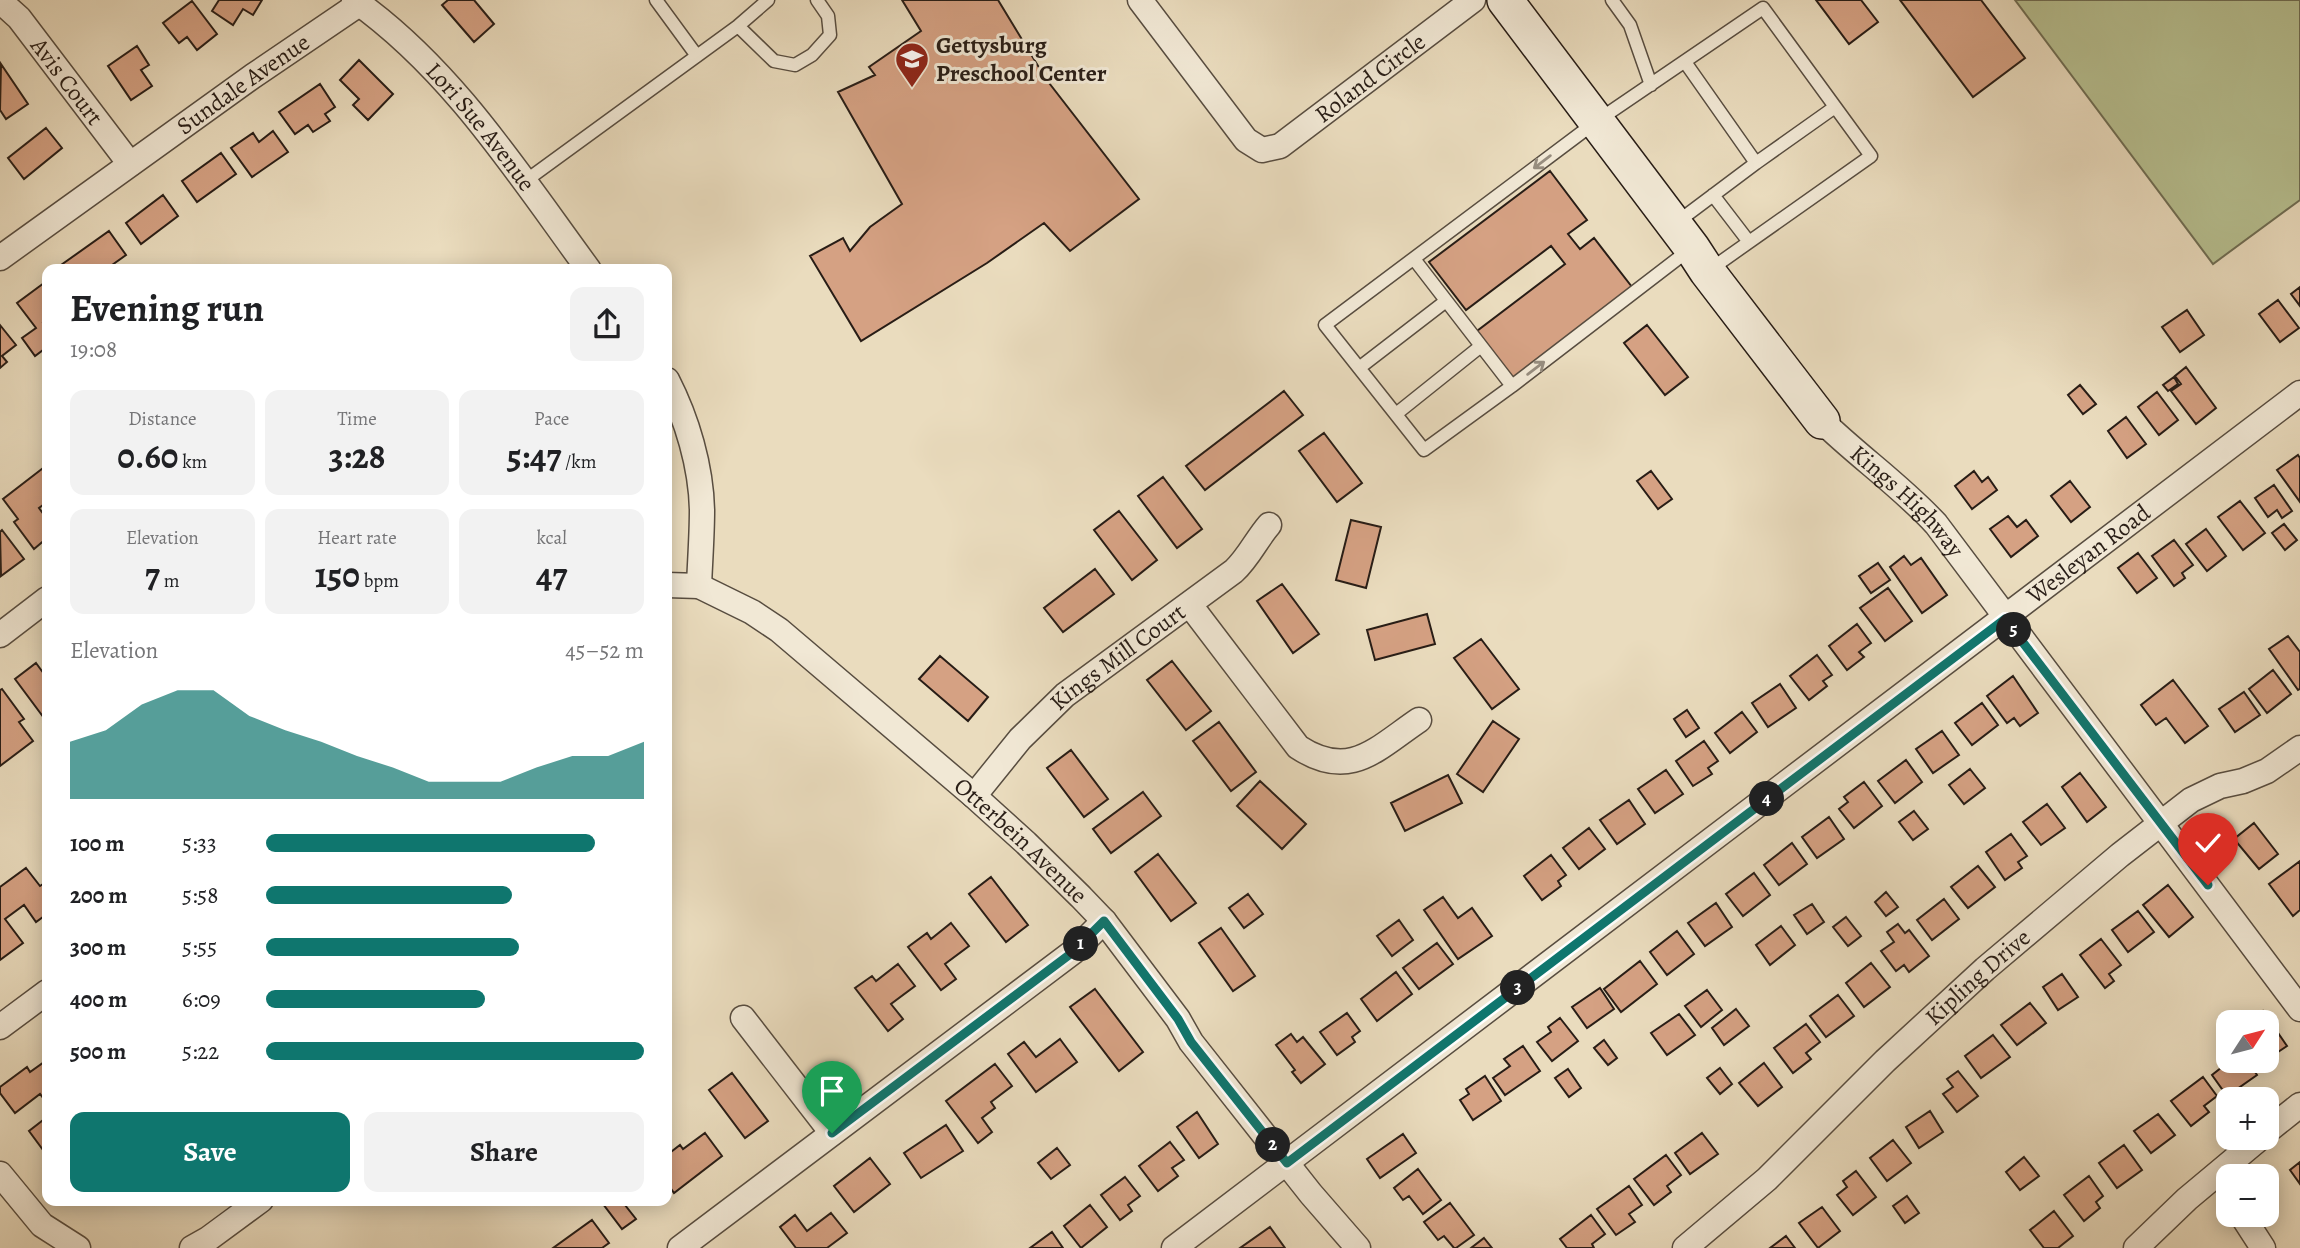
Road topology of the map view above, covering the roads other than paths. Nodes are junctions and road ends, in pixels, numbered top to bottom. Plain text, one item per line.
1 (656, 0) edge
2 (768, 0) edge
3 (817, 0) edge
4 (1140, 0) edge
5 (1473, 0) edge
6 (1505, 0) edge
7 (1612, 0) edge
8 (0, 1) edge
9 (359, 1) edge
10 (1762, 4) edge
11 (738, 26) junction
12 (697, 56) junction
13 (1685, 62) junction
14 (1651, 85) junction
15 (1835, 107) junction
16 (1597, 121) junction
17 (1756, 163) junction
18 (130, 164) junction
19 (524, 182) junction
20 (1713, 195) junction
21 (1749, 242) junction
22 (1691, 248) junction
23 (0, 257) edge
24 (1414, 259) junction
25 (585, 264) edge
26 (1446, 301) junction
27 (1481, 346) junction
28 (1359, 368) junction
29 (1512, 386) junction
30 (672, 392) edge
31 (2300, 393) edge
32 (1396, 414) junction
33 (1822, 421) joint
34 (1269, 525) dead end
35 (672, 585) edge
36 (699, 586) junction
37 (42, 603) edge
38 (1189, 605) junction
39 (2005, 619) junction
40 (0, 635) edge
41 (1419, 720) dead end
42 (2300, 748) edge
43 (974, 796) junction
44 (2162, 823) junction
45 (1104, 921) junction
46 (42, 996) edge
47 (2300, 1009) edge
48 (743, 1018) dead end
49 (0, 1027) edge
50 (2300, 1105) edge
51 (2279, 1122) edge
52 (832, 1133) junction
53 (2250, 1150) edge
54 (1287, 1163) junction
55 (2239, 1164) edge
56 (0, 1174) edge
57 (2216, 1189) edge
58 (253, 1206) edge
59 (2249, 1227) edge
60 (78, 1248) edge
61 (191, 1248) edge
62 (680, 1248) edge
63 (1174, 1248) edge
64 (1358, 1248) edge
65 (1685, 1248) edge
66 (2136, 1248) edge
67 (2263, 1248) edge

1 - 12 lane
2 - 11 lane
3 - 11 lane
4 - 5 street, Roland Circle
6 - 16 street, Kings Highway
7 - 14 lane
8 - 18 street, Avis Court
9 - 18 street, Sundale Avenue
9 - 19 street, Lori Sue Avenue
10 - 13 lane
10 - 15 lane
11 - 12 lane
12 - 19 lane
13 - 14 lane
13 - 17 lane
14 - 16 lane
15 - 17 lane
15 - 21 lane
16 - 22 street, Kings Highway
16 -> 24 lane
17 - 20 lane
18 - 23 street, Sundale Avenue
19 - 25 street, Lori Sue Avenue
20 - 21 lane
20 - 22 lane
21 - 22 lane
29 -> 22 lane
22 - 33 street, Kings Highway
24 - 26 lane
24 - 28 lane
26 - 27 lane
26 - 28 lane
27 - 29 lane
27 - 32 lane
28 - 32 lane
29 - 32 lane
30 - 36 street
31 - 39 street, Wesleyan Road
33 - 39 street, Kings Highway
34 - 38 street, Kings Mill Court
35 - 36 street, Otterbein Avenue
36 - 43 street, Otterbein Avenue
37 - 40 street
38 - 41 street
38 - 43 street, Kings Mill Court
39 - 44 street, Kings Highway
39 - 54 street, Wesleyan Road
42 - 44 street, Kipling Drive
43 - 45 street, Otterbein Avenue
44 - 47 street, Kings Highway
44 - 65 street, Kipling Drive
45 - 52 street
45 - 54 street, Otterbein Avenue
46 - 49 street
48 - 52 street
50 - 51 street
52 - 62 street
53 - 55 street
54 - 63 street, Wesleyan Road
54 - 64 street, Otterbein Avenue
56 - 60 street
57 - 66 street
58 - 61 street
59 - 67 street

